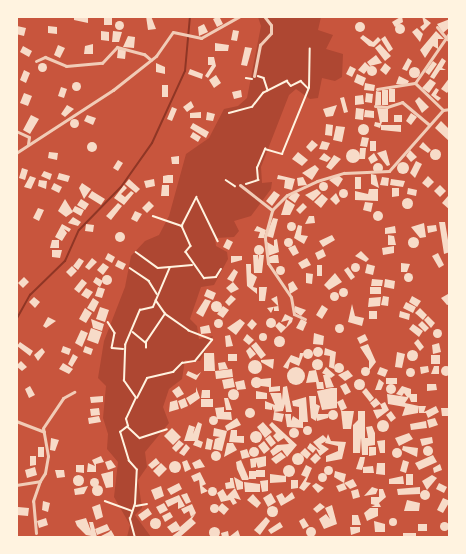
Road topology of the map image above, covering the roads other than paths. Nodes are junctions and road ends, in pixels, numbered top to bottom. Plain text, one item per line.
1 (240, 16) edge
2 (264, 16) edge
3 (437, 27) dead end
4 (450, 32) edge
5 (447, 39) junction
6 (151, 60) junction
7 (36, 62) dead end
8 (254, 76) road end
9 (415, 83) junction
10 (376, 89) dead end
11 (375, 106) dead end
12 (450, 109) edge
13 (443, 110) junction
14 (429, 125) junction
15 (16, 131) edge
16 (28, 144) junction
17 (16, 153) edge
18 (240, 185) road end
19 (272, 210) junction
20 (306, 319) dead end
21 (74, 392) dead end
22 (16, 421) edge
23 (46, 432) junction
24 (40, 481) junction
25 (16, 485) edge
26 (36, 533) dead end

1 - 6 street
2 - 8 street
3 - 5 street
4 - 5 street
5 - 9 street
6 - 7 street
6 - 16 street
9 - 10 street
9 - 13 street
11 - 14 street
12 - 13 street
13 - 14 street
14 - 19 street
15 - 16 street
16 - 17 street
18 - 19 street
19 - 20 street
21 - 23 street
22 - 23 street
23 - 24 street
24 - 25 street
24 - 26 street

